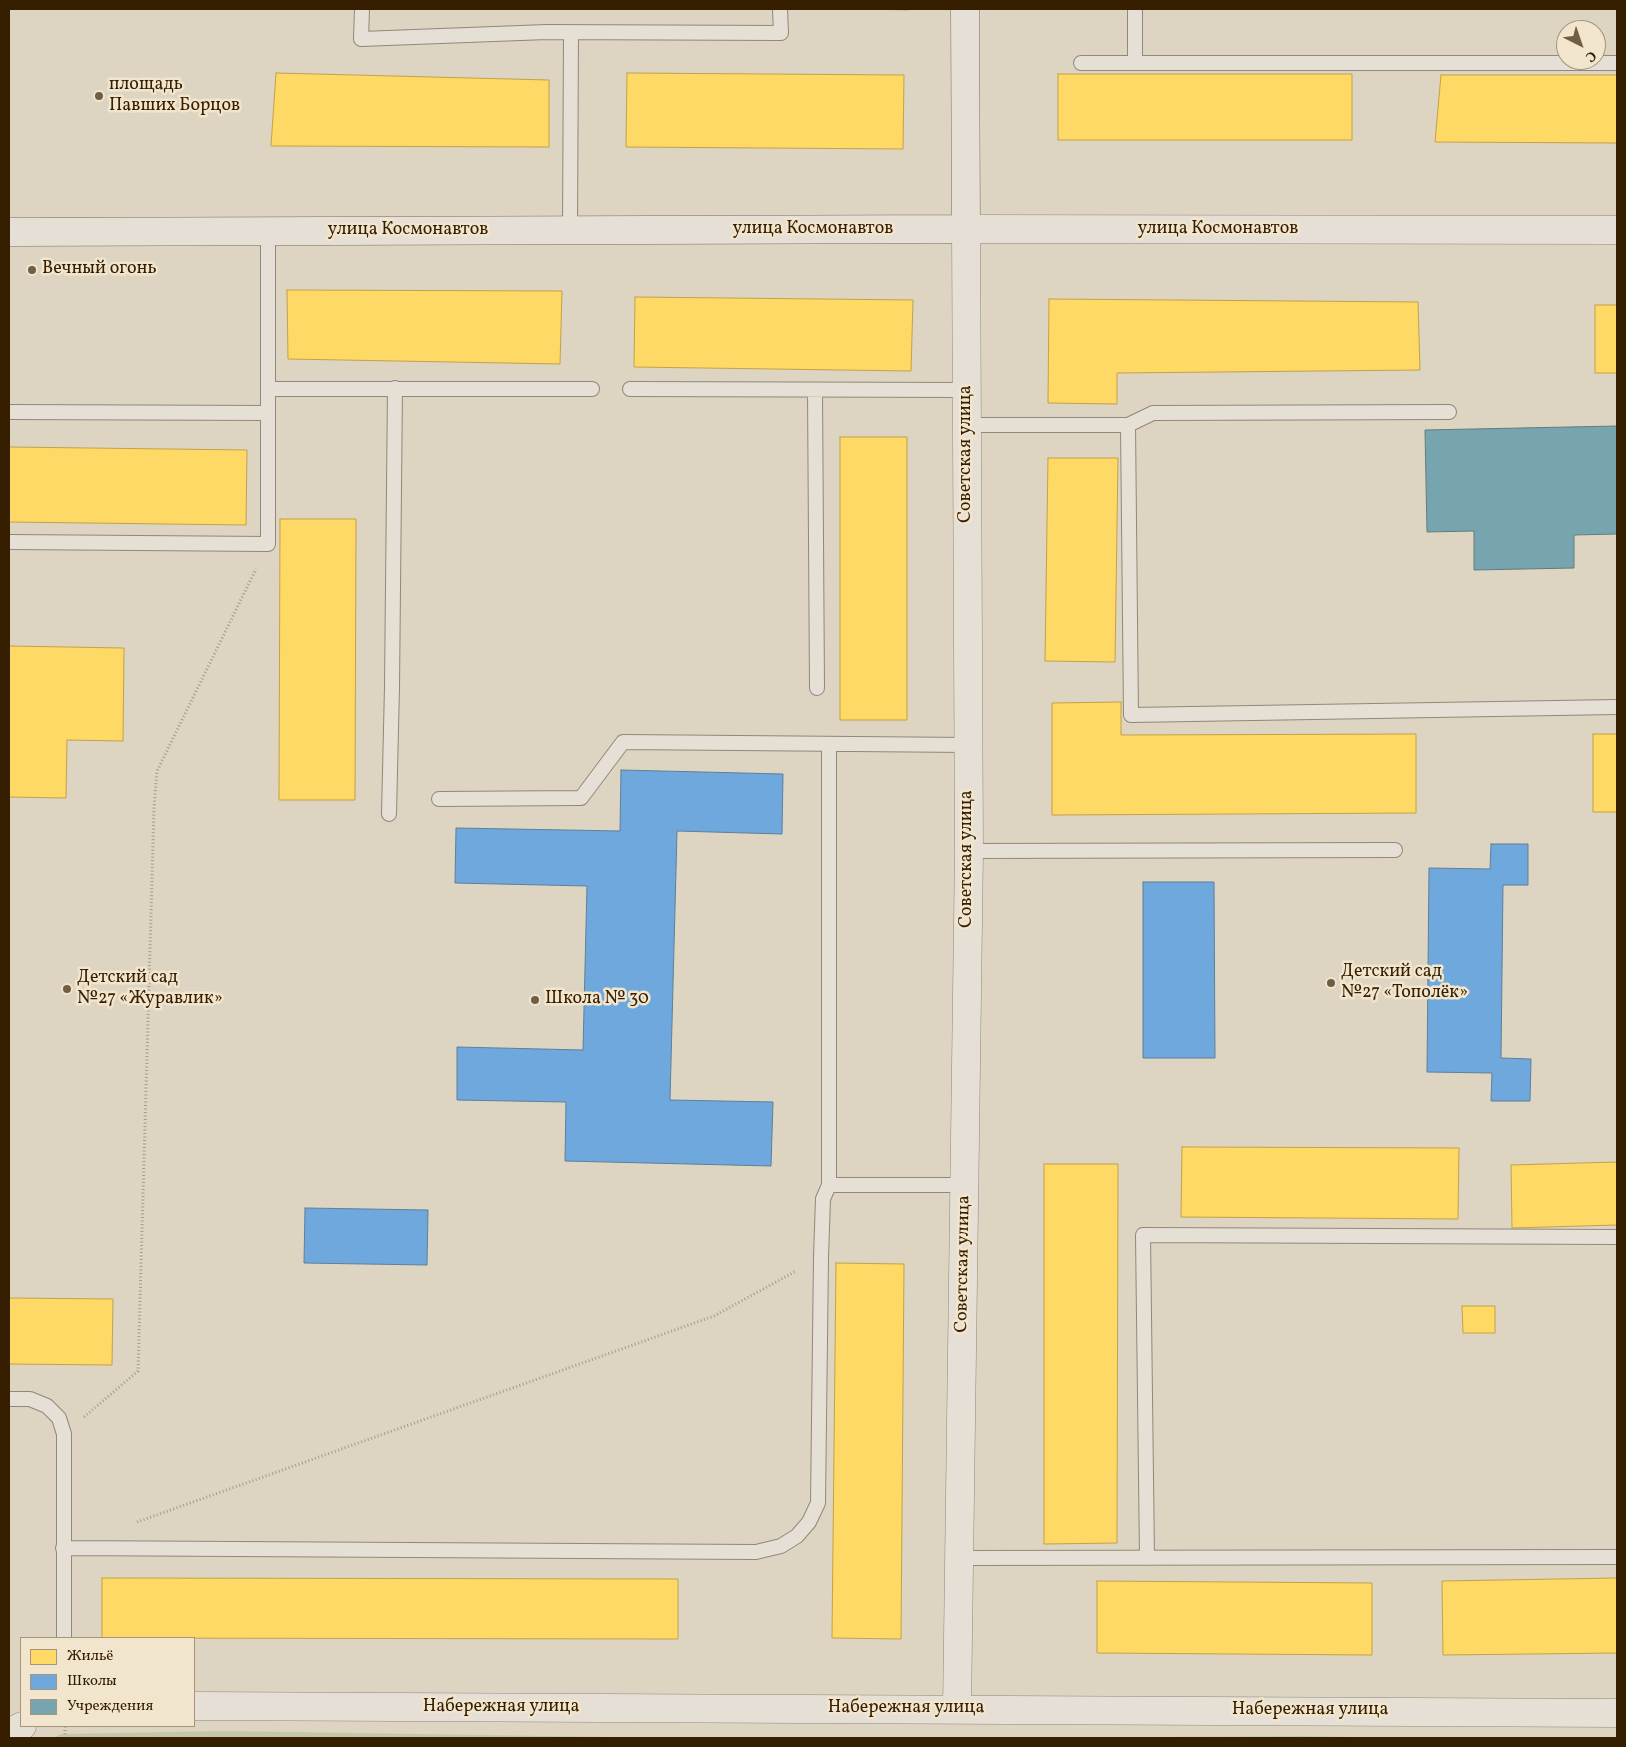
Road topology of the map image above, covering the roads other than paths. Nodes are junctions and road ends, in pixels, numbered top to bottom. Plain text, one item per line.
1 (362, 9) edge
2 (780, 9) edge
3 (965, 9) edge
4 (1135, 9) edge
5 (571, 33) junction
6 (1135, 62) junction
7 (1081, 63) dead end
8 (1617, 63) edge
9 (966, 229) junction
10 (570, 230) junction
11 (1617, 230) edge
12 (9, 232) edge
13 (268, 232) junction
14 (394, 388) junction
15 (592, 388) dead end
16 (268, 389) junction
17 (630, 389) dead end
18 (966, 390) junction
19 (815, 391) junction
20 (9, 412) edge
21 (1449, 412) dead end
22 (268, 414) junction
23 (966, 425) junction
24 (1128, 426) junction
25 (9, 542) edge
26 (817, 688) dead end
27 (1617, 707) edge
28 (829, 744) junction
29 (969, 745) junction
30 (440, 799) dead end
31 (389, 814) dead end
32 (1395, 850) dead end
33 (969, 851) junction
34 (829, 1185) junction
35 (965, 1185) junction
36 (1617, 1237) edge
37 (9, 1399) edge
38 (63, 1548) junction
39 (1617, 1557) edge
40 (960, 1558) junction
41 (1147, 1558) junction
42 (64, 1637) edge
43 (195, 1706) edge
44 (957, 1709) junction
45 (1617, 1713) edge
46 (20, 1727) edge
47 (9, 1733) edge

1 - 5 lane
2 - 5 lane
3 - 9 street, Советская улица
4 - 6 lane
5 - 10 lane
6 - 7 lane
6 - 8 lane
9 - 10 street, улица Космонавтов
9 - 11 street, улица Космонавтов
9 - 18 street, Советская улица
10 - 13 street, улица Космонавтов
12 - 13 street, улица Космонавтов
13 - 16 lane
14 - 15 lane
14 - 16 lane
14 - 31 lane
16 - 22 lane
17 - 19 lane
18 - 19 lane
18 - 23 street, Советская улица
19 - 26 lane
20 - 22 lane
21 - 24 lane
22 - 25 lane
23 - 24 lane
23 - 29 street, Советская улица
24 - 27 lane
28 - 29 lane
28 - 30 lane
28 - 34 lane
29 - 33 street, Советская улица
32 - 33 lane
33 - 35 street, Советская улица
34 - 35 lane
34 - 38 lane
35 - 40 street, Советская улица
36 - 41 lane
37 - 38 lane
38 - 42 lane
39 - 41 lane
40 - 41 lane
40 - 44 street, Советская улица
43 - 44 street, Набережная улица
44 - 45 street, Набережная улица
46 - 47 street

